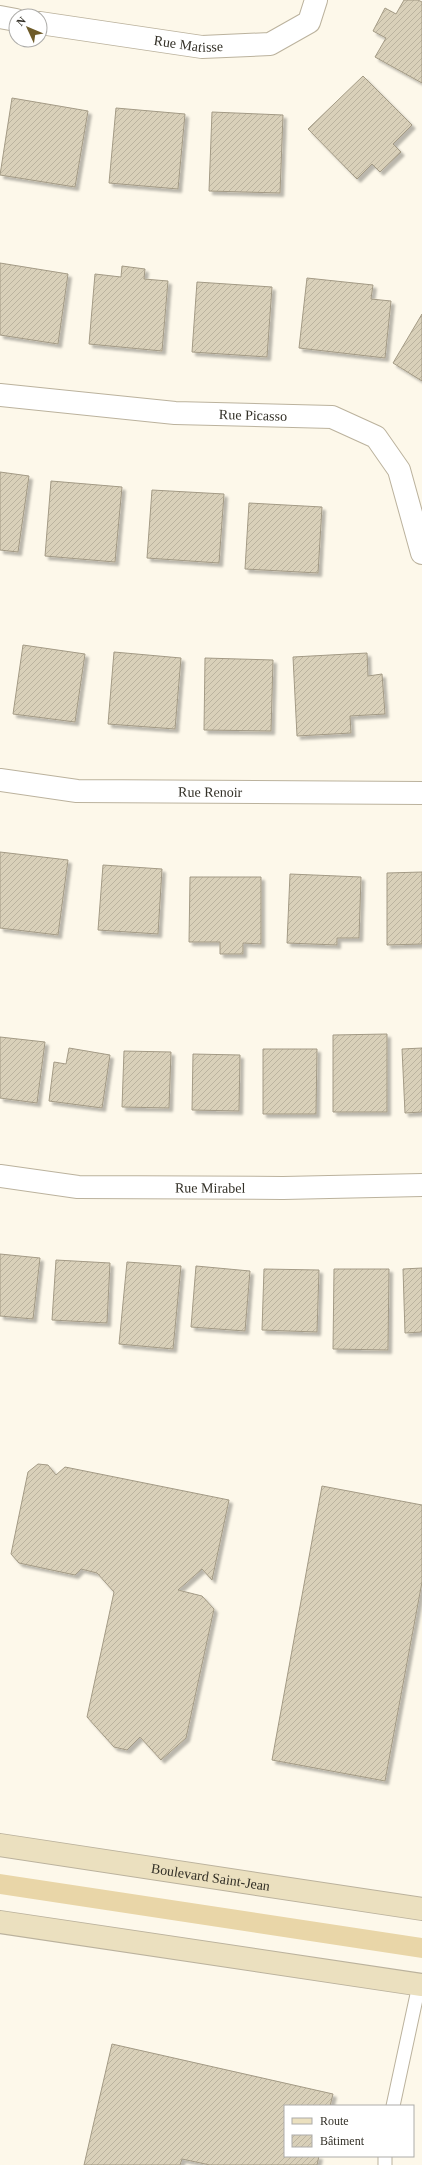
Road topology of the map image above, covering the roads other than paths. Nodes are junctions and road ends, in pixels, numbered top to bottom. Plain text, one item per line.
1 (316, 0) edge
2 (48, 24) edge
3 (0, 394) edge
4 (422, 553) edge
5 (0, 780) edge
6 (422, 793) edge
7 (0, 1176) edge
8 (422, 1185) edge
9 (0, 1846) edge
10 (422, 1909) edge
11 (0, 1922) edge
12 (420, 1985) edge
13 (393, 2105) edge

1 - 2 street, Rue Matisse
3 - 4 street, Rue Picasso
5 - 6 street, Rue Renoir
7 - 8 street, Rue Mirabel
9 - 10 main road, Boulevard Saint-Jean
11 - 12 main road
12 - 13 lane

